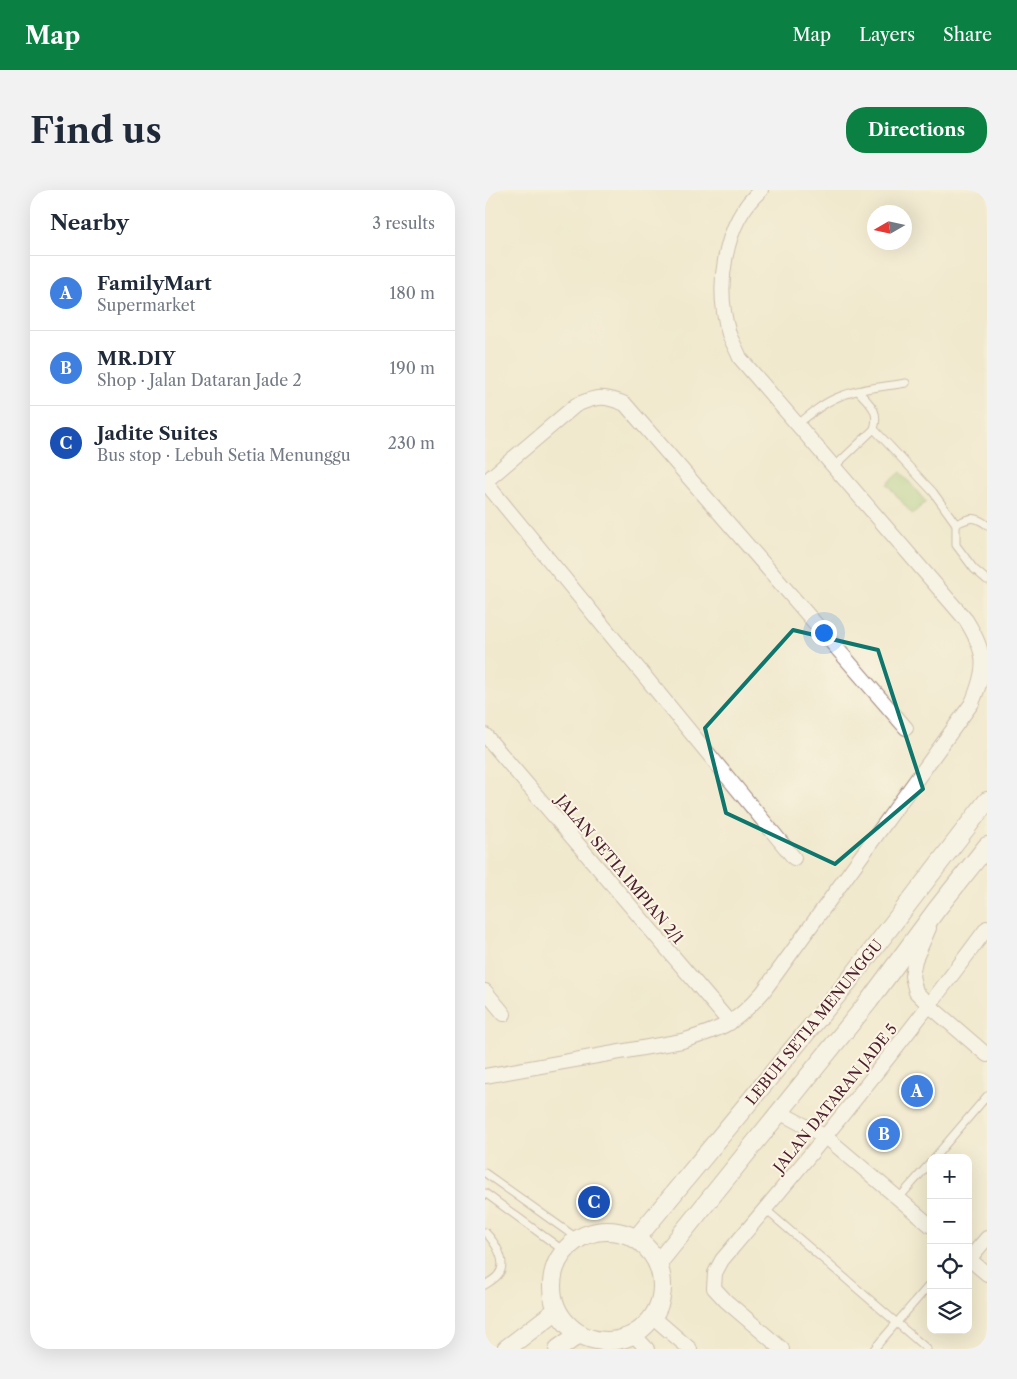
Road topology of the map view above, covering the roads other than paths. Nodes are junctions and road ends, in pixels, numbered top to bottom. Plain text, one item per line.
1 (761, 190) edge
2 (906, 382) dead end
3 (858, 391) junction
4 (797, 425) junction
5 (874, 429) junction
6 (834, 467) junction
7 (485, 482) edge
8 (956, 524) junction
9 (987, 525) edge
10 (987, 580) edge
11 (906, 728) dead end
12 (485, 735) edge
13 (987, 801) edge
14 (987, 846) edge
15 (793, 858) dead end
16 (937, 909) junction
17 (987, 928) edge
18 (485, 991) edge
19 (930, 1006) junction
20 (504, 1014) dead end
21 (731, 1024) junction
22 (987, 1056) edge
23 (485, 1076) edge
24 (987, 1096) edge
25 (779, 1112) junction
26 (826, 1137) junction
27 (937, 1154) edge
28 (927, 1166) edge
29 (485, 1173) edge
30 (485, 1193) edge
31 (898, 1199) junction
32 (765, 1209) junction
33 (927, 1223) edge
34 (485, 1232) edge
35 (987, 1238) edge
36 (578, 1239) junction
37 (636, 1239) junction
38 (564, 1251) junction
39 (972, 1256) edge
40 (972, 1262) edge
41 (658, 1263) junction
42 (987, 1274) edge
43 (485, 1285) edge
44 (927, 1288) edge
45 (557, 1310) junction
46 (653, 1317) junction
47 (897, 1323) junction
48 (579, 1334) junction
49 (634, 1335) junction
50 (506, 1349) edge
51 (559, 1349) edge
52 (647, 1349) edge
53 (690, 1349) edge
54 (782, 1349) edge
55 (874, 1349) edge
56 (927, 1349) edge

1 - 4 street
2 - 3 lane
3 - 4 lane
3 - 5 lane
4 - 6 street
5 - 6 lane
5 - 8 lane
6 - 21 street
7 - 11 street
7 - 15 street
8 - 9 lane
8 - 10 lane
12 - 21 street, JALAN SETIA IMPIAN 2/1
13 - 37 street, LEBUH SETIA MENUNGGU
14 - 16 street, LEBUH SETIA MENUNGGU
16 - 19 street
16 - 25 street, LEBUH SETIA MENUNGGU
17 - 19 street, JALAN DATARAN JADE 5
18 - 20 street
19 - 22 street
19 - 26 street, JALAN DATARAN JADE 5
21 - 23 street
24 - 27 lane
25 - 26 street
25 - 41 street, LEBUH SETIA MENUNGGU
26 - 31 street
26 - 32 street, JALAN DATARAN JADE 5
28 - 31 lane
29 - 36 lane
30 - 38 lane
31 - 33 street
32 - 47 lane
32 - 54 street, JALAN DATARAN JADE 5
34 - 43 lane
35 - 39 street
36 - 37 street
36 - 38 street
37 - 41 street
38 - 45 street
40 - 42 street
41 - 46 street
44 - 47 lane
45 - 48 street
45 - 50 street
46 - 49 street
46 - 53 street
47 - 55 lane
47 - 56 lane
48 - 49 street
48 - 51 street
49 - 52 street

